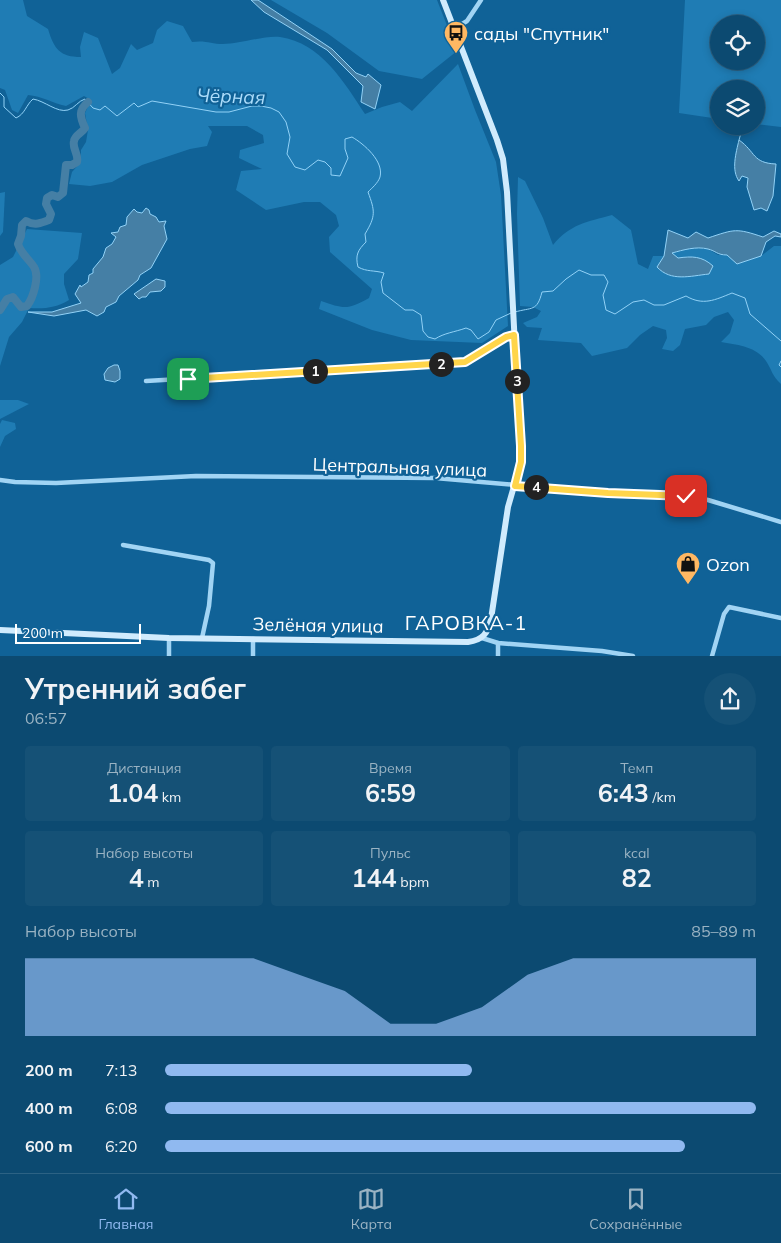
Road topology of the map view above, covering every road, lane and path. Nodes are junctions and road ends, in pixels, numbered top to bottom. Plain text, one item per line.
1 (443, 0) edge
2 (481, 0) edge
3 (454, 29) junction
4 (514, 335) junction
5 (146, 381) dead end
6 (0, 480) edge
7 (515, 486) junction
8 (781, 522) edge
9 (123, 545) dead end
10 (781, 618) edge
11 (0, 630) edge
12 (170, 638) junction
13 (202, 638) junction
14 (482, 638) junction
15 (253, 639) junction
16 (498, 643) junction
17 (169, 656) edge
18 (252, 656) edge
19 (498, 656) edge
20 (633, 656) edge
21 (712, 656) edge

1 - 3 main road
2 - 3 street
3 - 4 main road
4 - 5 street
4 - 7 main road
6 - 7 street, Центральная улица
7 - 8 street, Центральная улица
7 - 14 main road
9 - 13 street
10 - 21 street
11 - 12 main road, Зелёная улица
12 - 13 main road, Зелёная улица
12 - 17 street
13 - 15 main road, Зелёная улица
14 - 15 main road, Зелёная улица
14 - 16 street, Зелёная улица
15 - 18 street
16 - 19 street
16 - 20 street, Зелёная улица

